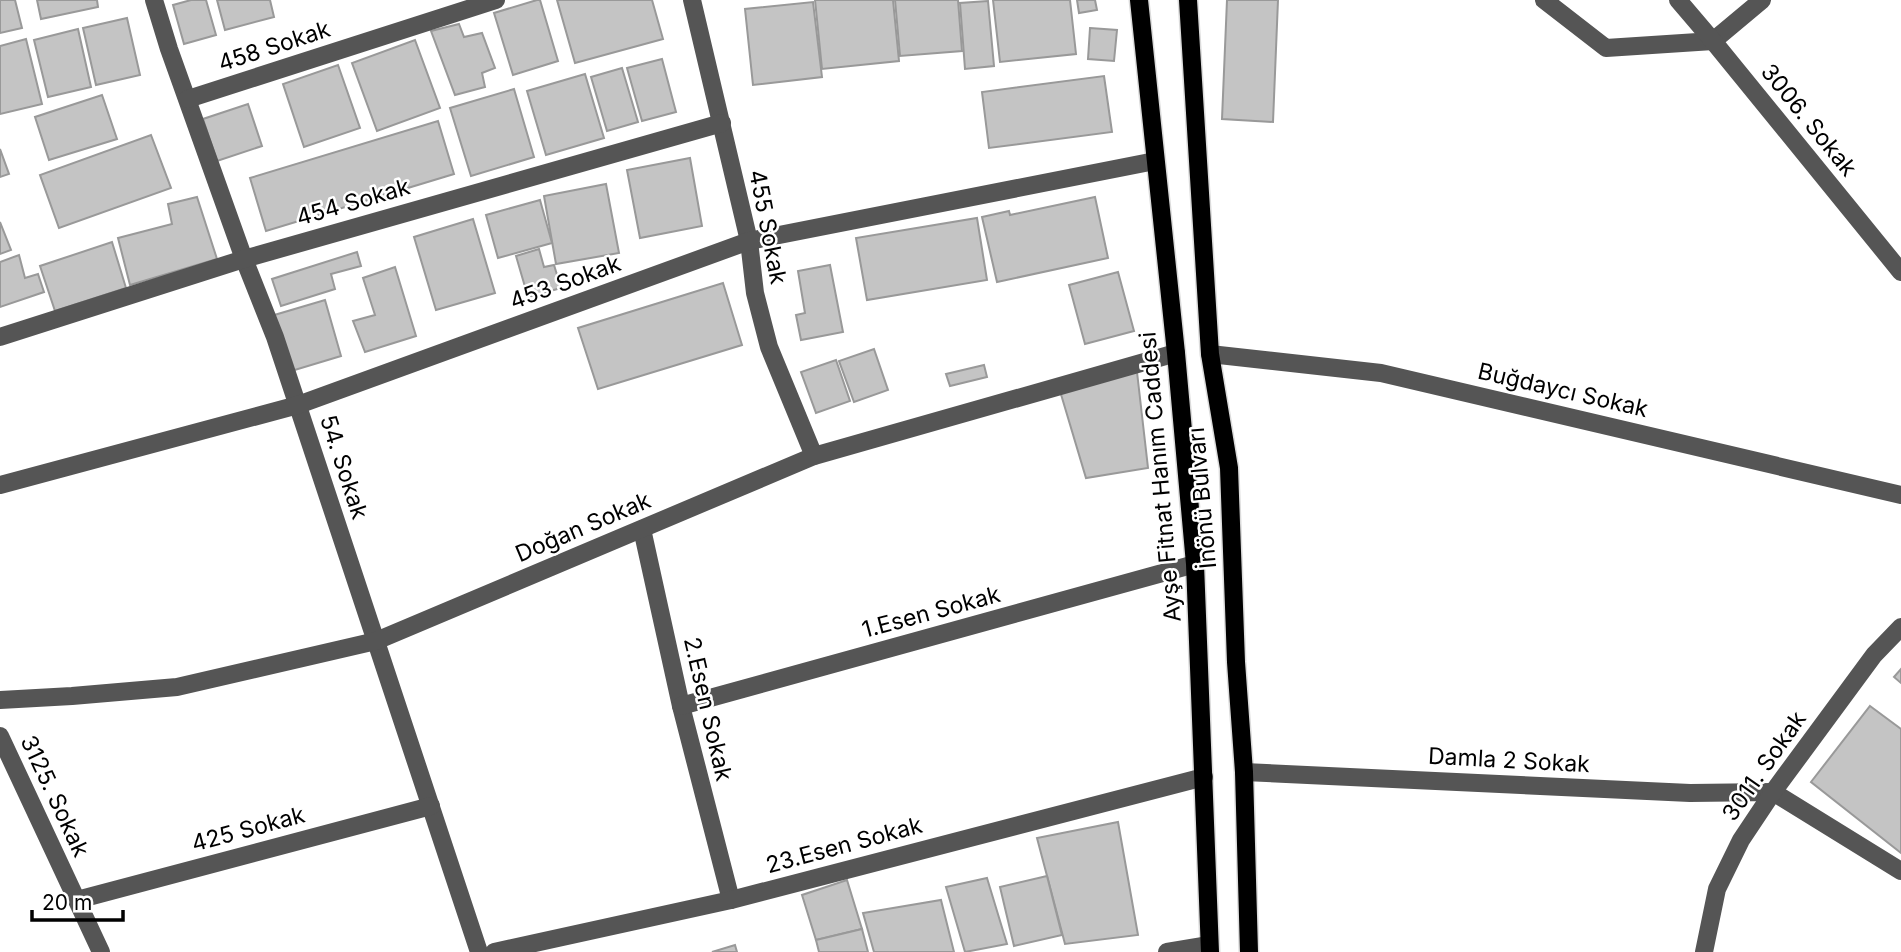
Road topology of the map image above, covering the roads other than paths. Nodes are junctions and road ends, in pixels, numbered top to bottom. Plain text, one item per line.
1 (154, 0) edge
2 (496, 0) edge
3 (692, 0) edge
4 (1139, 0) edge
5 (1188, 0) edge
6 (1544, 0) edge
7 (1678, 0) edge
8 (1762, 0) edge
9 (1713, 41) junction
10 (188, 99) junction
11 (722, 123) junction
12 (1155, 161) junction
13 (749, 241) junction
14 (244, 259) junction
15 (1901, 272) edge
16 (0, 337) edge
17 (1176, 353) junction
18 (1210, 354) junction
19 (298, 405) junction
20 (814, 456) junction
21 (0, 485) edge
22 (1901, 495) edge
23 (642, 529) junction
24 (1195, 564) junction
25 (1901, 627) edge
26 (376, 641) junction
27 (0, 700) edge
28 (681, 706) junction
29 (0, 736) edge
30 (1244, 772) junction
31 (1204, 777) junction
32 (1773, 792) junction
33 (431, 806) junction
34 (1901, 870) edge
35 (77, 900) junction
36 (731, 900) junction
37 (1209, 948) edge
38 (101, 952) edge
39 (480, 952) edge
40 (494, 952) edge
41 (1167, 952) edge
42 (1249, 952) edge
43 (1704, 952) edge

1 - 10 street, 54. Sokak
2 - 10 street, 458 Sokak
3 - 11 street, 455 Sokak
4 - 12 main road, Ayşe Fitnat Hanım Caddesi
5 - 18 main road, İnönü Bulvarı
6 - 9 street
7 - 9 street, 3006. Sokak
8 - 9 street
9 - 15 street, 3006. Sokak
10 - 14 street, 54. Sokak
11 - 13 street, 455 Sokak
11 - 14 street, 454 Sokak
12 - 13 street, 453 Sokak
12 - 17 main road, Ayşe Fitnat Hanım Caddesi
13 - 19 street, 453 Sokak
13 - 20 street, 455 Sokak
14 - 16 street, 454 Sokak
14 - 19 street, 54. Sokak
17 - 20 street, Doğan Sokak
17 - 24 main road, Ayşe Fitnat Hanım Caddesi
18 - 22 street, Buğdaycı Sokak
18 - 30 main road, İnönü Bulvarı
19 - 21 street, 453 Sokak
19 - 26 street, 54. Sokak
20 - 23 street, Doğan Sokak
23 - 26 street, Doğan Sokak
23 - 28 street, 2.Esen Sokak
24 - 28 street, 1.Esen Sokak
24 - 31 main road, Ayşe Fitnat Hanım Caddesi
25 - 32 street, 3011. Sokak
26 - 27 street, Doğan Sokak
26 - 33 street, 54. Sokak
28 - 36 street, 2.Esen Sokak
29 - 35 street, 3125. Sokak
30 - 32 street, Damla 2 Sokak
30 - 42 main road, İnönü Bulvarı
31 - 36 street, 23.Esen Sokak
31 - 37 main road, Ayşe Fitnat Hanım Caddesi
32 - 34 street
32 - 43 street, 3011. Sokak
33 - 35 street, 425 Sokak
33 - 39 street, 54. Sokak
35 - 38 street, 3125. Sokak
36 - 40 street, 23.Esen Sokak
37 - 41 street

